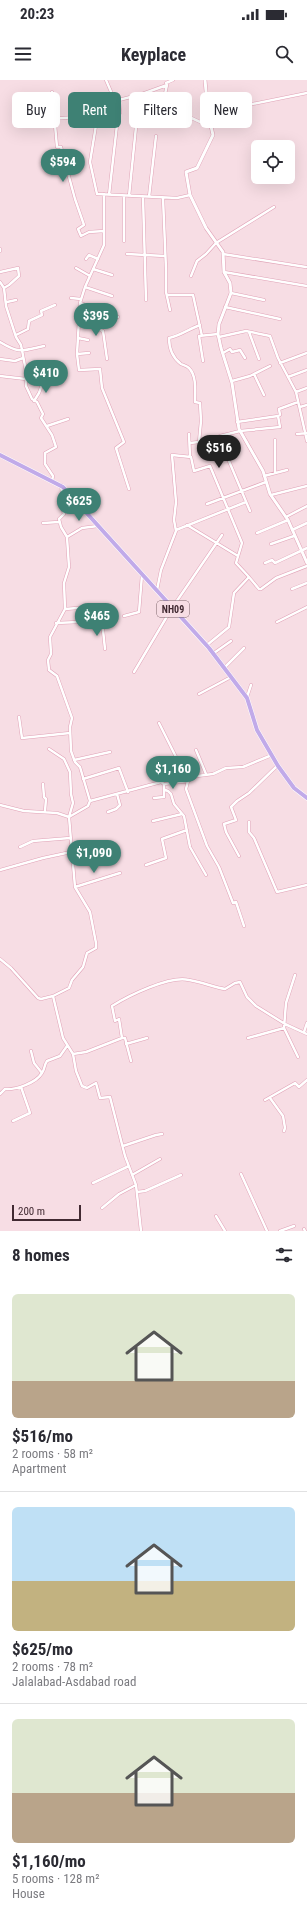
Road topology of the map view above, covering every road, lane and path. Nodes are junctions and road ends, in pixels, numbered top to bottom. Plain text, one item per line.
1 (106, 80) edge
2 (173, 80) edge
3 (205, 80) edge
4 (166, 83) edge
5 (111, 92) edge
6 (206, 92) edge
7 (307, 93) edge
8 (121, 99) edge
9 (252, 104) edge
10 (200, 122) edge
11 (55, 128) edge
12 (96, 128) edge
13 (117, 128) edge
14 (136, 128) edge
15 (211, 128) edge
16 (156, 136) dead end
17 (104, 194) junction
18 (109, 195) junction
19 (190, 195) junction
20 (124, 196) junction
21 (129, 196) junction
22 (143, 197) junction
23 (150, 197) junction
24 (163, 198) junction
25 (274, 207) dead end
26 (104, 231) junction
27 (124, 241) dead end
28 (216, 243) junction
29 (127, 254) dead end
30 (223, 254) junction
31 (145, 255) junction
32 (166, 256) junction
33 (86, 259) dead end
34 (98, 259) junction
35 (306, 267) edge
36 (76, 268) dead end
37 (93, 269) junction
38 (0, 272) edge
39 (224, 272) junction
40 (112, 275) dead end
41 (90, 276) junction
42 (191, 276) dead end
43 (0, 282) edge
44 (307, 286) edge
45 (85, 287) junction
46 (4, 288) junction
47 (231, 293) junction
48 (166, 295) junction
49 (112, 296) dead end
50 (71, 298) dead end
51 (81, 299) junction
52 (16, 300) dead end
53 (146, 300) dead end
54 (264, 300) dead end
55 (7, 302) junction
56 (80, 303) junction
57 (55, 305) dead end
58 (225, 307) junction
59 (170, 310) dead end
60 (118, 317) dead end
61 (280, 319) dead end
62 (78, 320) junction
63 (200, 325) junction
64 (249, 332) junction
65 (16, 335) junction
66 (218, 335) junction
67 (202, 336) junction
68 (78, 338) junction
69 (88, 340) dead end
70 (0, 342) edge
71 (44, 346) dead end
72 (22, 352) junction
73 (89, 353) dead end
74 (222, 353) junction
75 (307, 353) edge
76 (77, 354) junction
77 (23, 358) junction
78 (107, 358) dead end
79 (244, 358) dead end
80 (0, 359) edge
81 (259, 359) dead end
82 (203, 361) dead end
83 (280, 363) junction
84 (270, 366) dead end
85 (307, 370) edge
86 (254, 374) junction
87 (0, 376) edge
88 (288, 378) junction
89 (44, 379) dead end
90 (26, 380) junction
91 (232, 381) junction
92 (307, 388) edge
93 (296, 392) junction
94 (264, 395) dead end
95 (34, 401) junction
96 (298, 402) junction
97 (307, 405) edge
98 (300, 407) junction
99 (278, 416) junction
100 (68, 419) dead end
101 (238, 422) junction
102 (305, 423) edge
103 (47, 426) junction
104 (240, 431) junction
105 (306, 433) edge
106 (190, 434) dead end
107 (297, 434) dead end
108 (275, 440) dead end
109 (307, 441) edge
110 (190, 443) junction
111 (0, 455) edge
112 (190, 457) junction
113 (287, 470) dead end
114 (275, 474) junction
115 (264, 476) junction
116 (52, 481) junction
117 (266, 482) junction
118 (61, 485) junction
119 (307, 486) edge
120 (129, 489) dead end
121 (242, 491) junction
122 (270, 495) junction
123 (222, 498) junction
124 (246, 502) junction
125 (207, 504) dead end
126 (307, 506) edge
127 (227, 510) junction
128 (250, 511) dead end
129 (287, 519) junction
130 (59, 522) junction
131 (43, 523) dead end
132 (307, 523) edge
133 (187, 525) junction
134 (98, 526) junction
135 (176, 530) junction
136 (292, 530) junction
137 (257, 533) dead end
138 (222, 535) dead end
139 (294, 536) junction
140 (67, 537) junction
141 (216, 543) junction
142 (271, 544) dead end
143 (307, 548) edge
144 (301, 551) junction
145 (238, 556) junction
146 (265, 563) dead end
147 (307, 566) edge
148 (142, 575) junction
149 (249, 577) junction
150 (307, 583) edge
151 (292, 589) dead end
152 (156, 591) junction
153 (102, 606) dead end
154 (307, 607) edge
155 (172, 608) junction
156 (65, 609) junction
157 (124, 616) dead end
158 (277, 622) dead end
159 (56, 623) junction
160 (231, 641) dead end
161 (207, 645) junction
162 (244, 648) dead end
163 (105, 649) dead end
164 (214, 653) junction
165 (224, 668) junction
166 (134, 672) dead end
167 (231, 677) junction
168 (252, 685) dead end
169 (199, 694) dead end
170 (247, 698) junction
171 (19, 717) dead end
172 (160, 723) dead end
173 (70, 733) junction
174 (49, 748) dead end
175 (196, 750) dead end
176 (110, 752) dead end
177 (272, 755) junction
178 (74, 760) junction
179 (278, 766) junction
180 (206, 774) junction
181 (83, 779) junction
182 (188, 781) junction
183 (43, 784) dead end
184 (164, 784) junction
185 (165, 790) junction
186 (128, 792) junction
187 (117, 794) junction
188 (154, 798) dead end
189 (307, 798) edge
190 (90, 801) junction
191 (0, 805) edge
192 (45, 811) junction
193 (108, 812) dead end
194 (182, 814) junction
195 (69, 817) junction
196 (153, 821) dead end
197 (249, 822) dead end
198 (187, 830) junction
199 (70, 838) junction
200 (20, 847) dead end
201 (71, 852) junction
202 (238, 856) dead end
203 (146, 865) dead end
204 (0, 870) edge
205 (120, 873) dead end
206 (206, 875) dead end
207 (307, 885) edge
208 (75, 887) junction
209 (244, 926) dead end
210 (0, 959) edge
211 (295, 975) dead end
212 (53, 996) junction
213 (307, 1023) edge
214 (285, 1024) junction
215 (284, 1028) junction
216 (306, 1033) edge
217 (122, 1038) junction
218 (147, 1038) dead end
219 (248, 1038) dead end
220 (126, 1044) junction
221 (67, 1046) junction
222 (31, 1051) dead end
223 (73, 1054) junction
224 (298, 1057) dead end
225 (131, 1061) dead end
226 (42, 1073) junction
227 (307, 1080) edge
228 (20, 1087) junction
229 (0, 1094) edge
230 (270, 1098) junction
231 (265, 1100) dead end
232 (13, 1121) dead end
233 (284, 1130) dead end
234 (162, 1134) dead end
235 (123, 1146) junction
236 (160, 1159) dead end
237 (129, 1166) junction
238 (241, 1174) dead end
239 (132, 1175) junction
240 (181, 1175) dead end
241 (93, 1183) dead end
242 (136, 1185) junction
243 (137, 1192) junction
244 (102, 1208) dead end
245 (216, 1216) dead end
246 (294, 1226) dead end
247 (141, 1231) edge
248 (225, 1231) edge
249 (267, 1231) edge
250 (280, 1231) edge

1 - 5 street
2 - 4 street
3 - 6 street
4 - 8 street
4 - 10 street
7 - 9 street
11 - 26 street
12 - 17 street
13 - 18 street
14 - 21 street
15 - 19 street
16 - 23 street
17 - 18 street
17 - 26 street
18 - 20 street
19 - 24 street
19 - 28 street
20 - 21 street
20 - 27 street
21 - 22 street
22 - 23 street
22 - 31 street
23 - 24 street
24 - 32 street
25 - 28 street
26 - 34 street
28 - 30 street
28 - 42 street
29 - 31 street
30 - 35 street
30 - 39 street
31 - 32 street
31 - 53 street
32 - 48 street
33 - 34 street
34 - 37 street
36 - 41 street
37 - 40 street
37 - 41 street
38 - 46 street
39 - 44 street
39 - 47 street
41 - 45 street
43 - 46 street
45 - 49 street
45 - 51 street
46 - 55 street
47 - 54 street
47 - 58 street
48 - 59 street
48 - 63 street
50 - 51 street
51 - 56 street
52 - 55 street
55 - 65 street
56 - 60 street
56 - 62 street
57 - 65 street
58 - 61 street
58 - 66 street
62 - 68 street
62 - 78 street
63 - 67 street
63 - 110 street
64 - 66 street
64 - 81 street
64 - 83 street
65 - 72 street
66 - 67 street
66 - 74 street
67 - 82 street
68 - 69 street
68 - 76 street
70 - 72 street
71 - 72 street
72 - 77 street
73 - 76 street
74 - 79 street
74 - 91 street
75 - 83 street
76 - 120 street
77 - 80 street
77 - 90 street
83 - 88 street
84 - 86 street
85 - 88 street
86 - 91 street
86 - 94 street
87 - 90 street
88 - 93 street
89 - 95 street
90 - 95 street
91 - 101 street
92 - 93 street
93 - 96 street
95 - 103 street
96 - 98 street
96 - 99 street
97 - 98 street
98 - 102 street
99 - 101 street
99 - 104 street
100 - 103 street
101 - 104 street
102 - 105 street
103 - 116 street
104 - 115 street
104 - 121 street
105 - 107 street
105 - 109 street
106 - 110 street
108 - 114 street
110 - 112 street
111 - 116 main road, NH09
112 - 123 street
112 - 135 street
113 - 114 street
114 - 115 street
115 - 117 street
116 - 118 main road, NH09
117 - 121 street
117 - 122 street
118 - 130 street
118 - 134 main road, NH09
119 - 122 street
121 - 123 street
121 - 124 street
122 - 129 street
123 - 125 street
123 - 127 street
124 - 127 street
124 - 128 street
126 - 129 street
127 - 133 street
127 - 145 street
129 - 136 street
129 - 137 street
130 - 131 street
130 - 140 street
132 - 136 street
133 - 135 street
133 - 141 street
134 - 140 street
134 - 148 main road, NH09
135 - 152 street
136 - 139 street
138 - 141 street
139 - 142 street
139 - 144 street
140 - 156 street
141 - 145 street
141 - 155 street
143 - 144 street
144 - 146 street
144 - 147 street
145 - 149 street
147 - 149 street
148 - 152 main road, NH09
148 - 157 street
149 - 161 street
150 - 151 street
152 - 155 main road, NH09
153 - 156 street
154 - 158 street
155 - 161 main road, NH09
155 - 166 street
156 - 159 street
159 - 163 street
159 - 173 street
160 - 164 street
161 - 164 main road, NH09
162 - 165 street
164 - 165 main road, NH09
165 - 167 main road, NH09
167 - 169 street
167 - 170 main road, NH09
168 - 170 street
170 - 177 main road, NH09
171 - 173 street
172 - 182 street
173 - 178 street
174 - 195 street
175 - 180 street
176 - 178 street
177 - 179 main road, NH09
177 - 180 street
178 - 181 street
179 - 189 main road, NH09
179 - 202 street
180 - 182 street
181 - 186 street
181 - 190 street
182 - 184 street
182 - 209 street
183 - 192 street
184 - 185 street
184 - 186 street
185 - 188 street
185 - 194 street
186 - 187 street
187 - 190 street
187 - 193 street
190 - 195 street
191 - 192 street
192 - 195 street
194 - 196 street
194 - 198 street
195 - 199 street
197 - 207 street
198 - 203 street
198 - 206 street
199 - 200 street
199 - 201 street
201 - 204 street
201 - 208 street
205 - 208 street
208 - 212 street
210 - 212 street
211 - 214 street
212 - 221 street
213 - 216 street
214 - 215 street
214 - 216 street
214 - 217 street
215 - 219 street
215 - 224 street
217 - 220 street
217 - 223 street
218 - 220 street
220 - 225 street
221 - 223 street
221 - 226 street
222 - 226 street
223 - 235 street
226 - 228 street
227 - 230 street
228 - 229 street
228 - 232 street
230 - 231 street
230 - 233 street
234 - 235 street
235 - 237 street
236 - 239 street
237 - 239 street
237 - 241 street
238 - 249 street
239 - 242 street
240 - 243 street
242 - 243 street
242 - 244 street
243 - 247 street
245 - 248 street
246 - 250 street

